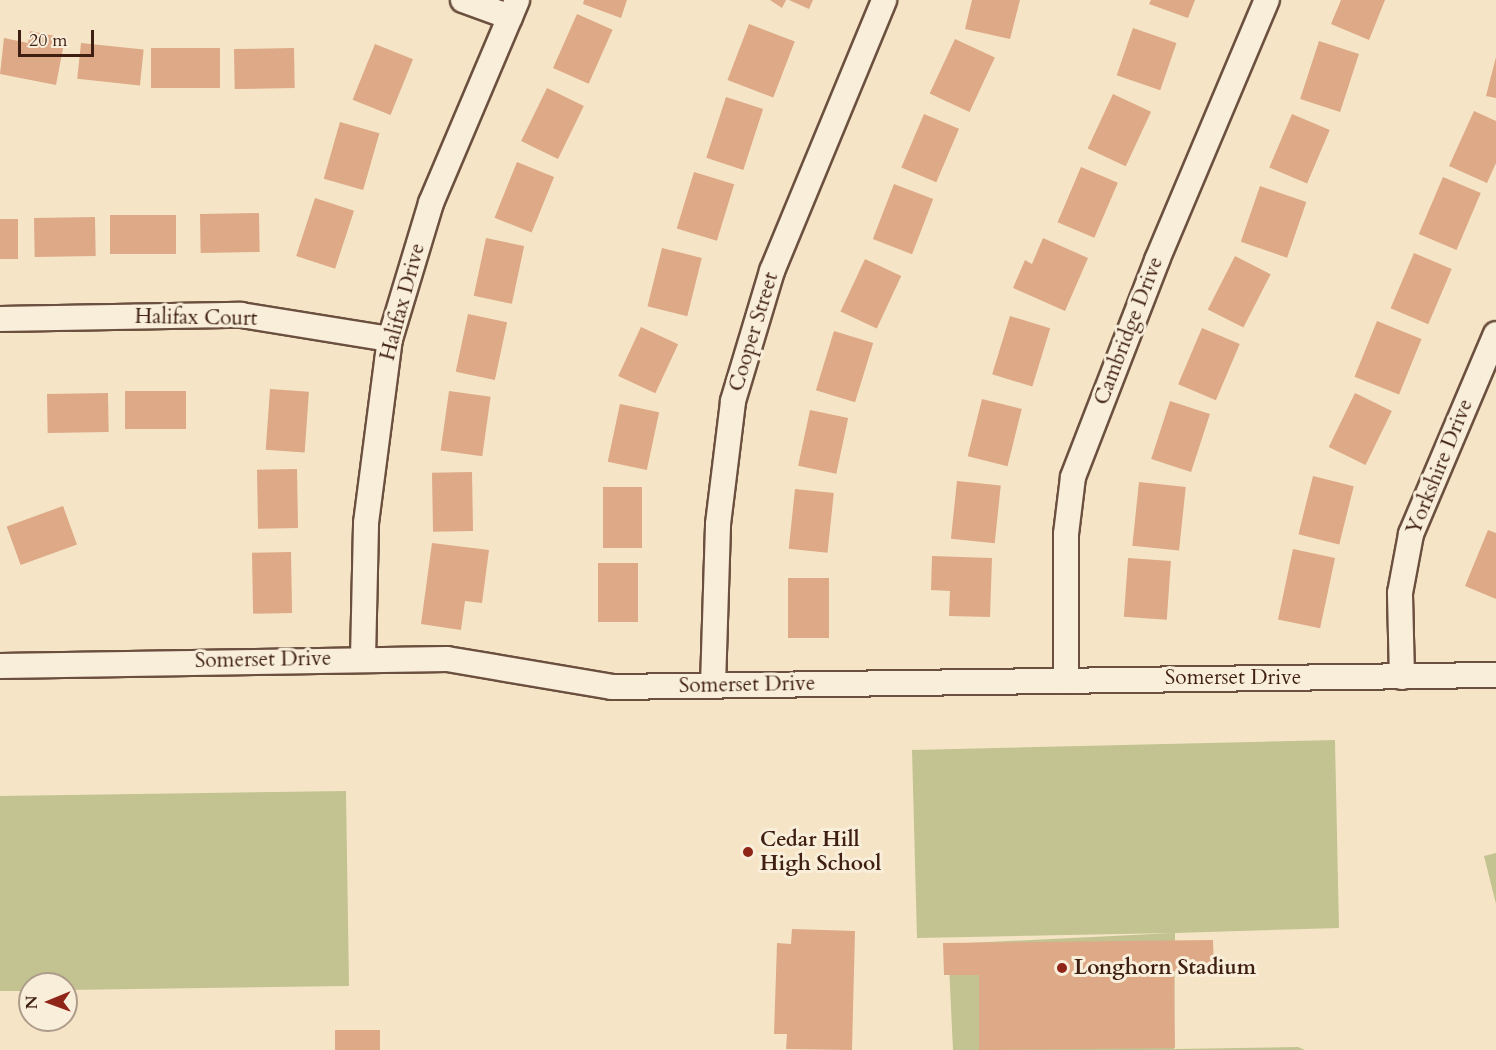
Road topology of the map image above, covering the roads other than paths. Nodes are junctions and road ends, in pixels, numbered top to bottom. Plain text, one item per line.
1 (462, 0) edge
2 (884, 0) edge
3 (1267, 0) edge
4 (513, 9) edge
5 (0, 319) edge
6 (1496, 334) edge
7 (390, 339) junction
8 (363, 658) junction
9 (0, 666) edge
10 (1496, 675) edge
11 (1402, 677) junction
12 (1066, 679) junction
13 (713, 686) junction

1 - 4 street
2 - 13 street, Cooper Street
3 - 12 street, Cambridge Drive
4 - 7 street, Halifax Drive
5 - 7 street, Halifax Court
6 - 11 street, Yorkshire Drive
7 - 8 street, Halifax Drive
8 - 9 street, Somerset Drive
8 - 13 street, Somerset Drive
10 - 11 street, Somerset Drive
11 - 12 street, Somerset Drive
12 - 13 street, Somerset Drive

